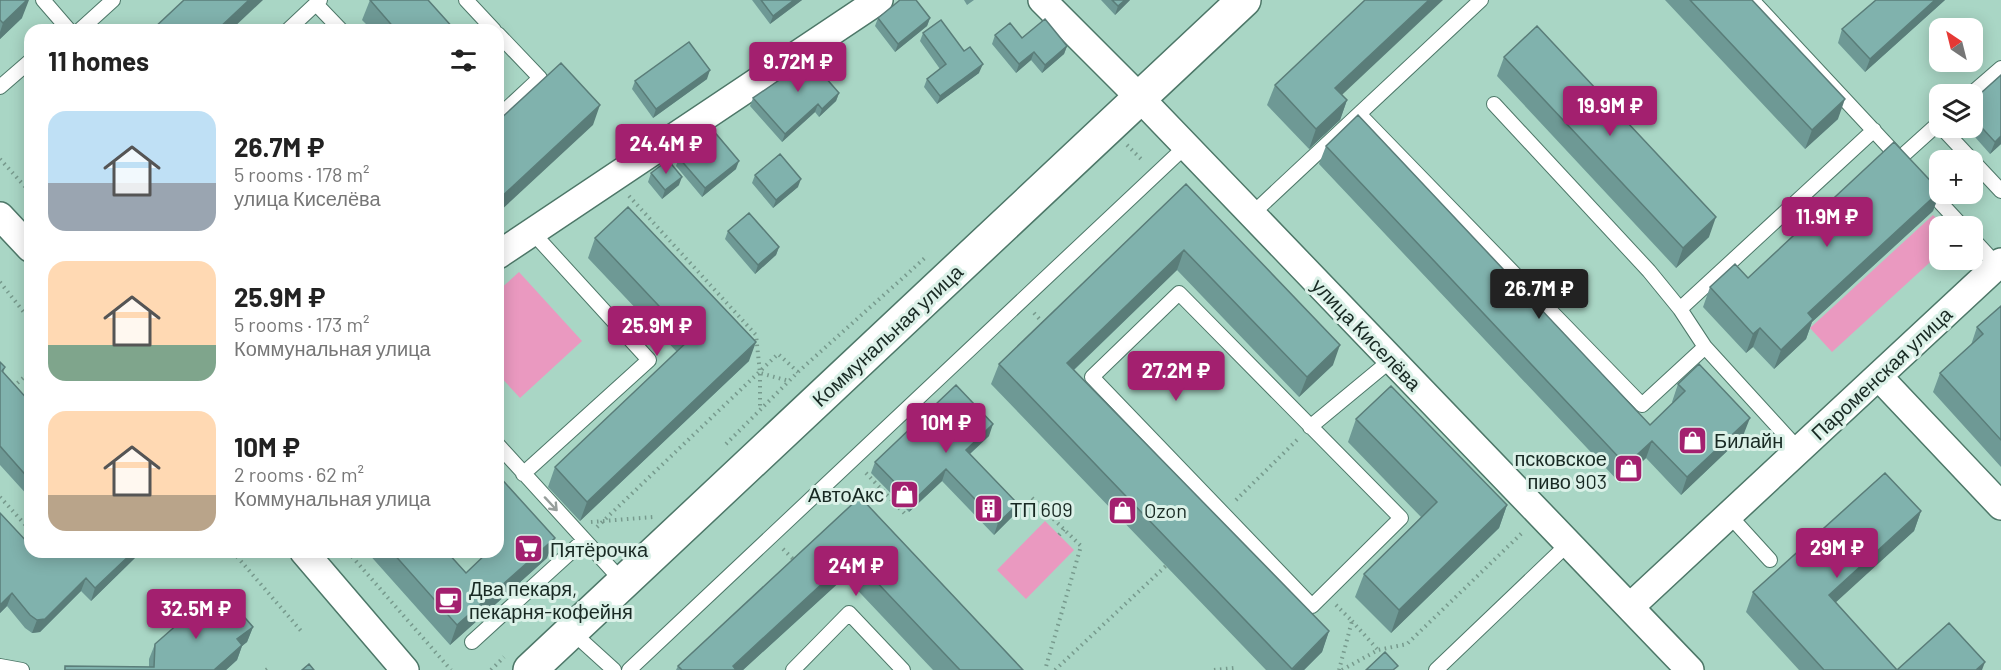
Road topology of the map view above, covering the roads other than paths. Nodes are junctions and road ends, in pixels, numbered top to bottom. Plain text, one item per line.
1 (43, 0) edge
2 (112, 0) edge
3 (466, 0) edge
4 (879, 0) edge
5 (1042, 0) edge
6 (1244, 0) edge
7 (1481, 0) edge
8 (1752, 0) edge
9 (318, 2) edge
10 (65, 24) edge
11 (79, 24) edge
12 (294, 24) edge
13 (336, 24) edge
14 (488, 24) edge
15 (504, 40) edge
16 (24, 66) edge
17 (2001, 68) edge
18 (1983, 84) edge
19 (0, 87) edge
20 (1139, 97) junction
21 (1494, 104) dead end
22 (504, 111) edge
23 (1359, 114) junction
24 (1874, 130) junction
25 (1929, 133) edge
26 (1953, 138) edge
27 (1186, 146) junction
28 (1900, 158) junction
29 (2001, 191) edge
30 (1252, 214) junction
31 (1953, 216) edge
32 (532, 232) junction
33 (1983, 249) edge
34 (504, 251) edge
35 (1999, 264) edge
36 (1680, 309) junction
37 (1705, 347) junction
38 (1391, 360) junction
39 (1879, 376) junction
40 (1310, 427) junction
41 (1799, 450) junction
42 (504, 452) edge
43 (523, 474) junction
44 (2001, 506) edge
45 (1729, 514) junction
46 (584, 540) junction
47 (1569, 543) junction
48 (309, 558) edge
49 (1770, 560) dead end
50 (622, 582) junction
51 (1630, 607) junction
52 (571, 631) junction
53 (472, 642) dead end
54 (0, 666) edge
55 (22, 670) edge
56 (405, 670) edge
57 (530, 670) edge
58 (614, 670) edge
59 (629, 670) edge
60 (793, 670) edge
61 (903, 670) edge
62 (1436, 670) edge
63 (1690, 670) edge

1 - 10 lane
2 - 11 lane
3 - 14 lane
4 - 32 street
5 - 20 street, улица Киселёва
6 - 20 main road, Коммунальная улица
7 - 23 lane
8 - 24 lane
9 - 12 lane
9 - 13 lane
15 - 22 lane
16 - 19 lane
17 - 18 lane
20 - 27 street, улица Киселёва
20 - 50 main road, Коммунальная улица
21 - 36 lane
23 - 30 lane
23 - 37 lane
24 - 28 lane
24 - 36 lane
25 - 28 lane
26 - 29 lane
27 - 30 street, улица Киселёва
27 - 59 lane
28 - 31 lane
30 - 38 street, улица Киселёва
32 - 34 street
32 - 43 lane
33 - 35 lane
35 - 39 street, Пароменская улица
36 - 37 lane
37 - 41 lane
38 - 40 lane
38 - 47 street, улица Киселёва
39 - 41 street, Пароменская улица
39 - 44 street
40 - 40 lane
41 - 45 street, Пароменская улица
42 - 43 lane
43 -> 46 lane
45 - 49 lane
45 - 51 street, Пароменская улица
46 - 50 lane
46 - 53 lane
47 - 51 street, улица Киселёва
47 - 62 lane
48 - 56 street
50 - 52 main road, Коммунальная улица
51 - 63 street, улица Киселёва
52 - 57 main road, Коммунальная улица
52 - 58 lane
54 - 55 lane
60 - 61 lane

